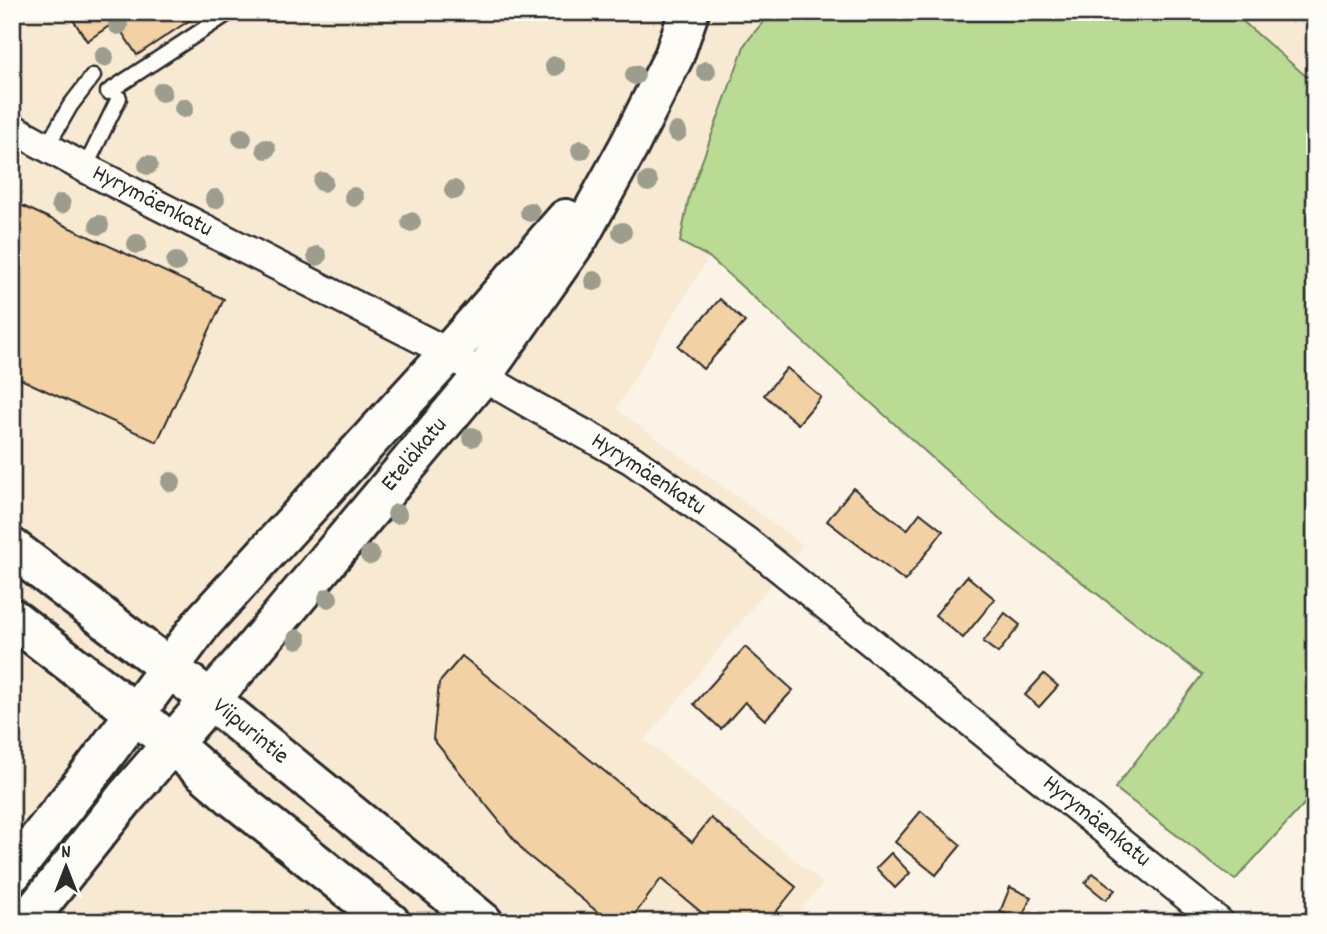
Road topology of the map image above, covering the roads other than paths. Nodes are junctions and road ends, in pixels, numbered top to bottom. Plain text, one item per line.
1 (230, 12) edge
2 (689, 12) edge
3 (93, 76) dead end
4 (12, 128) edge
5 (629, 146) junction
6 (46, 148) junction
7 (85, 168) junction
8 (449, 353) junction
9 (482, 376) junction
10 (12, 548) edge
11 (12, 618) edge
12 (168, 668) junction
13 (211, 700) junction
14 (135, 713) junction
15 (171, 743) junction
16 (12, 873) edge
17 (26, 922) edge
18 (390, 922) edge
19 (482, 922) edge
20 (1219, 922) edge

1 - 7 lane
2 - 5 main road, Eteläkatu
3 - 6 lane
4 - 6 street, Hyrymäenkatu
5 - 8 main road, Eteläkatu
5 - 9 main road, Eteläkatu
6 - 7 street, Hyrymäenkatu
7 - 8 street, Hyrymäenkatu
8 - 9 street, Hyrymäenkatu
8 - 12 main road, Eteläkatu
9 - 13 main road, Eteläkatu
9 - 20 street, Hyrymäenkatu
10 - 12 main road, Viipurintie
11 - 14 main road
12 - 13 main road, Viipurintie
12 - 14 main road, Eteläkatu
13 - 15 main road, Eteläkatu
13 - 19 main road, Viipurintie
14 - 15 main road
14 - 16 main road, Eteläkatu
15 - 17 main road, Eteläkatu
15 - 18 main road

